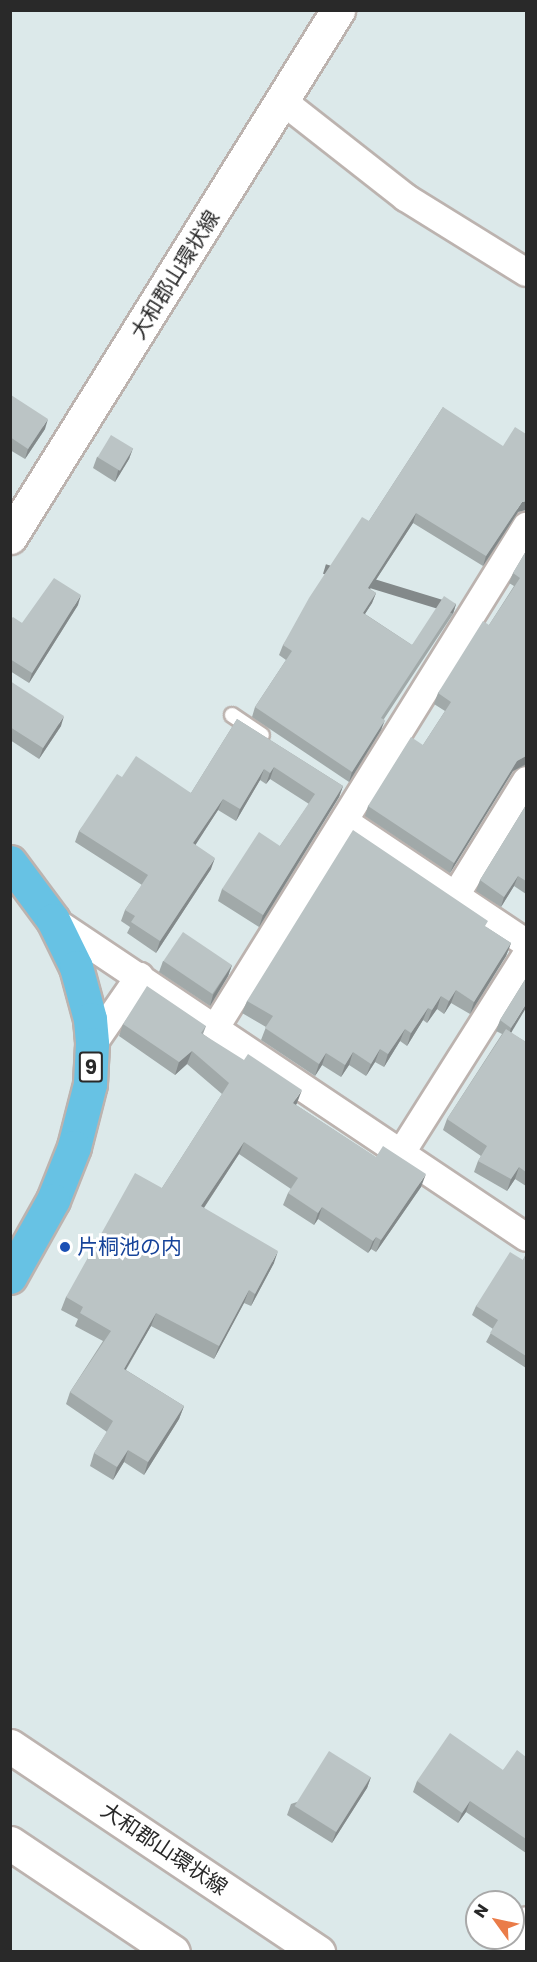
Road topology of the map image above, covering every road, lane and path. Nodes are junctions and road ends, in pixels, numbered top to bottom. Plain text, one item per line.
1 (338, 10) edge
2 (284, 102) junction
3 (526, 272) edge
4 (526, 526) edge
5 (10, 537) edge
6 (232, 715) dead end
7 (271, 741) edge
8 (526, 780) edge
9 (350, 804) junction
10 (10, 862) edge
11 (455, 895) junction
12 (53, 920) junction
13 (526, 943) edge
14 (526, 954) edge
15 (139, 976) junction
16 (215, 1027) junction
17 (92, 1044) junction
18 (401, 1152) junction
19 (526, 1237) edge
20 (10, 1276) edge
21 (10, 1746) edge
22 (10, 1843) edge
23 (526, 1920) edge
24 (173, 1952) edge
25 (318, 1952) edge
26 (507, 1952) edge

1 - 2 main road, 大和郡山環状線
2 - 3 street
2 - 5 main road, 大和郡山環状線
4 - 9 street
6 - 7 lane
8 - 11 street
9 - 11 street
9 - 16 street
10 - 12 main road, 9
11 - 13 street
12 - 15 street
12 - 17 main road, 9
14 - 18 street
15 - 16 street
15 - 17 street
16 - 18 street
17 - 20 main road, 9
18 - 19 street
21 - 25 main road, 大和郡山環状線
22 - 24 main road
23 - 26 street

